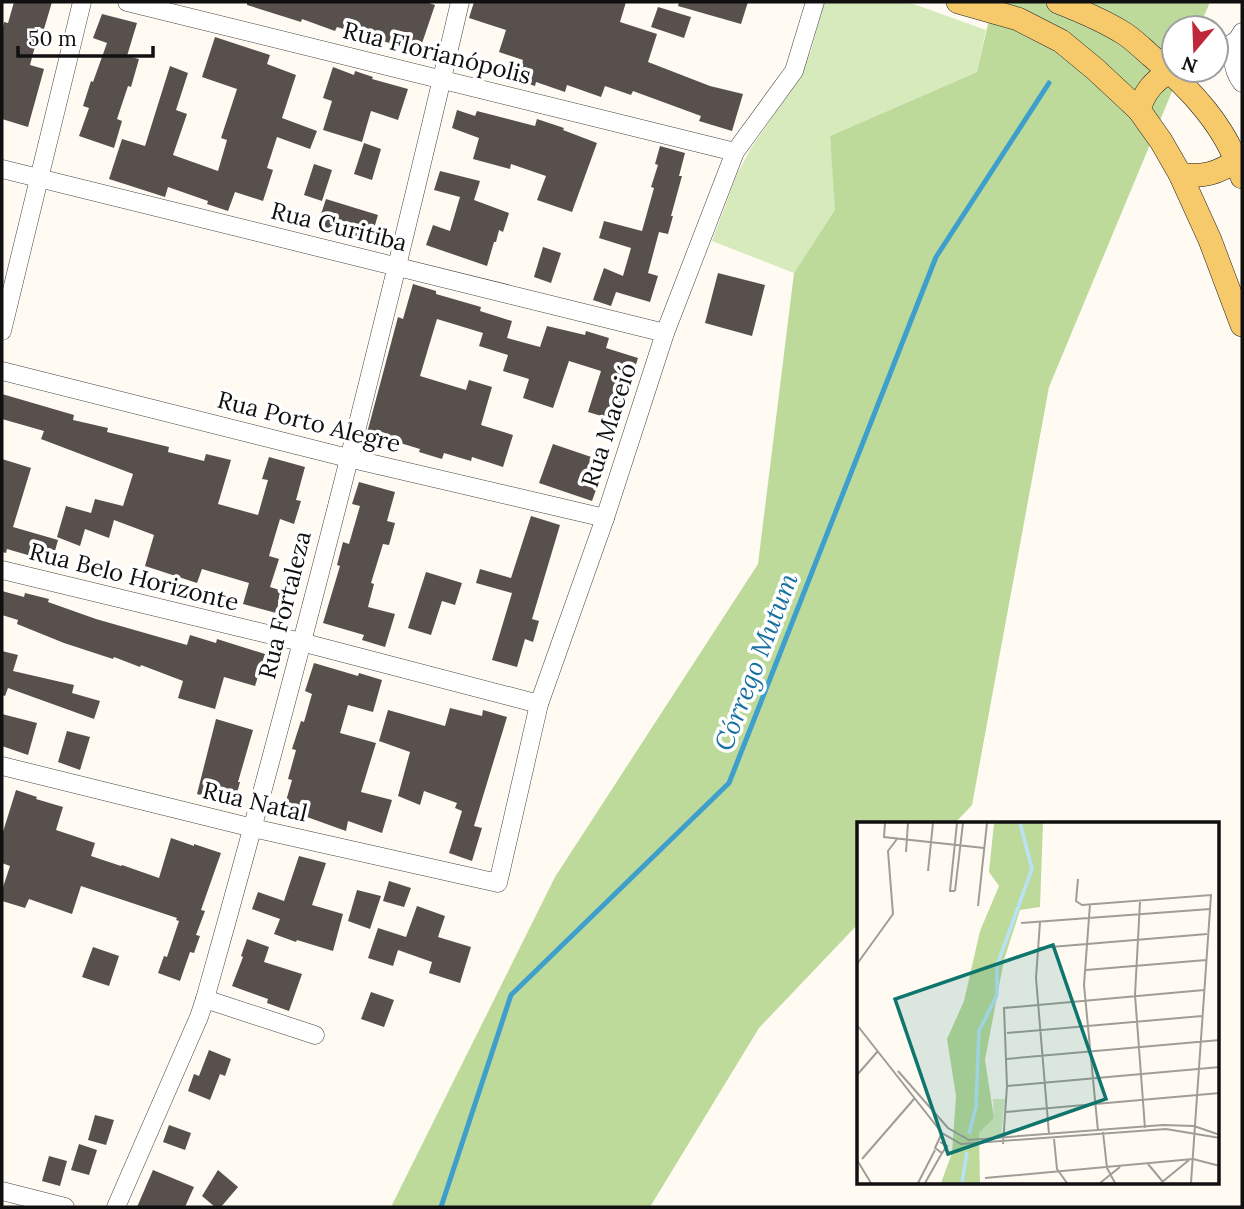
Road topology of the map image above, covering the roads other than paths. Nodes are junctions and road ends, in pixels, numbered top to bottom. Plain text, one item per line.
1 (82, 2) edge
2 (127, 2) edge
3 (460, 2) edge
4 (815, 2) edge
5 (958, 2) edge
6 (1058, 2) edge
7 (1240, 36) edge
8 (1160, 61) edge
9 (1160, 78) edge
10 (442, 80) junction
11 (1242, 83) edge
12 (1184, 84) edge
13 (1139, 110) junction
14 (736, 152) junction
15 (1241, 164) edge
16 (2, 169) edge
17 (1180, 174) junction
18 (39, 178) junction
19 (397, 267) junction
20 (1242, 325) edge
21 (2, 331) edge
22 (665, 333) junction
23 (2, 371) edge
24 (348, 458) junction
25 (605, 518) junction
26 (2, 570) edge
27 (301, 642) junction
28 (539, 704) junction
29 (2, 766) edge
30 (253, 828) junction
31 (498, 883) joint
32 (205, 999) junction
33 (315, 1035) dead end
34 (2, 1191) edge
35 (65, 1207) edge
36 (116, 1207) edge

1 - 18 street
2 - 10 street, Rua Florianópolis
3 - 10 street, Rua Fortaleza
4 - 14 street, Rua Maceió
5 - 13 main road
6 - 8 main road
7 - 11 street
9 - 13 main road
10 - 14 street, Rua Florianópolis
10 - 19 street, Rua Fortaleza
12 - 15 main road
13 - 17 main road
14 - 22 street, Rua Maceió
15 - 17 main road
16 - 18 street, Rua Curitiba
17 - 20 main road
18 - 19 street, Rua Curitiba
18 - 21 street
19 - 22 street, Rua Curitiba
19 - 24 street, Rua Fortaleza
22 - 25 street, Rua Maceió
23 - 24 street, Rua Porto Alegre
24 - 25 street, Rua Porto Alegre
24 - 27 street, Rua Fortaleza
25 - 28 street, Rua Maceió
26 - 27 street, Rua Belo Horizonte
27 - 28 street, Rua Belo Horizonte
27 - 30 street, Rua Fortaleza
28 - 31 street, Rua Maceió
29 - 30 street, Rua Natal
30 - 31 street, Rua Natal
30 - 32 street, Rua Fortaleza
32 - 33 street
32 - 36 street, Rua Fortaleza
34 - 35 street

